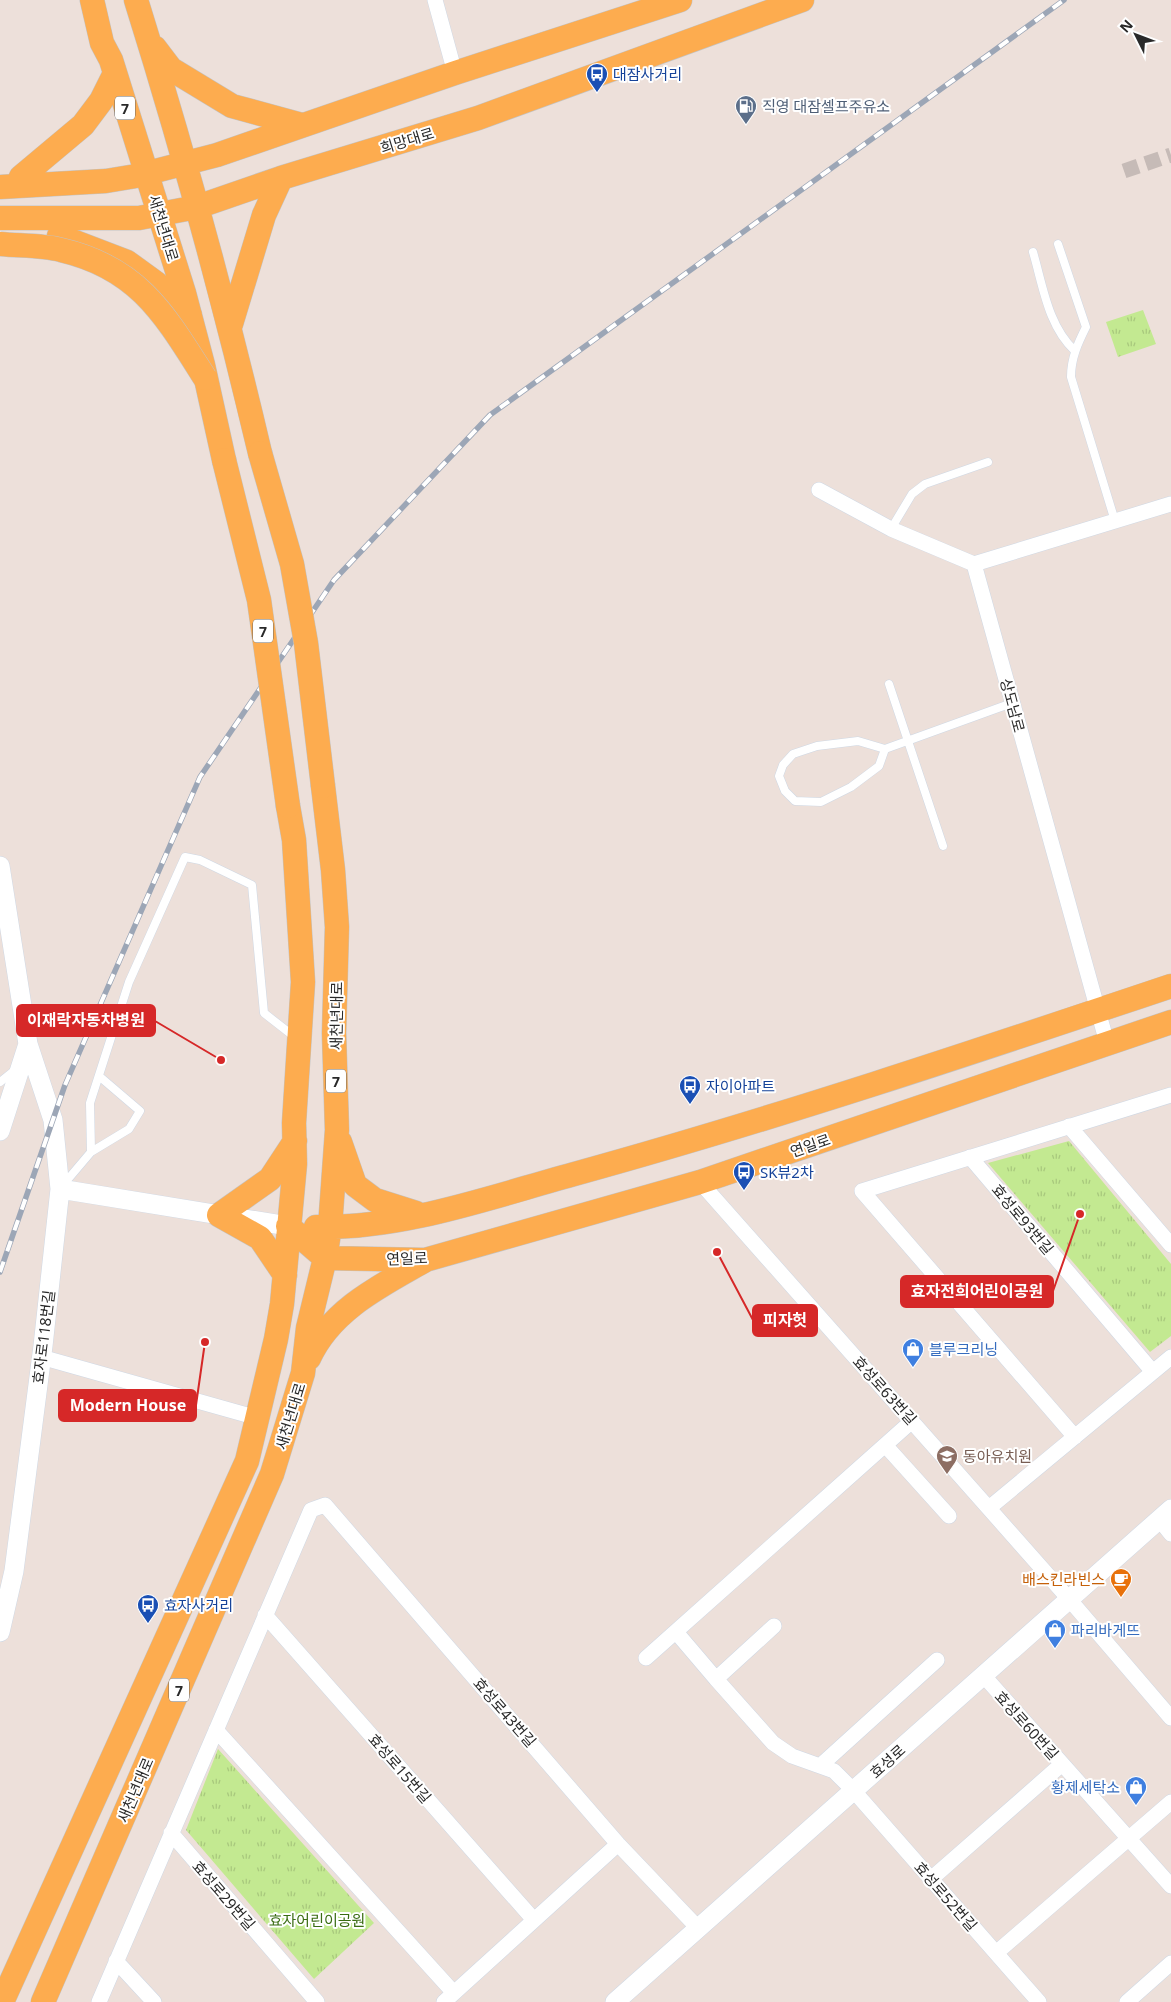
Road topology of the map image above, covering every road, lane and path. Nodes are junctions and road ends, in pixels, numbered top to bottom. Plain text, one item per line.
1 (92, 0) edge
2 (136, 0) edge
3 (435, 0) edge
4 (680, 0) edge
5 (802, 0) edge
6 (148, 38) junction
7 (455, 73) junction
8 (115, 74) junction
9 (302, 125) junction
10 (185, 163) junction
11 (141, 174) junction
12 (11, 177) edge
13 (281, 178) junction
14 (0, 187) edge
15 (197, 207) junction
16 (152, 215) junction
17 (0, 218) edge
18 (59, 236) junction
19 (0, 244) edge
20 (1058, 244) dead end
21 (0, 249) edge
22 (1033, 252) dead end
23 (190, 316) junction
24 (230, 326) junction
25 (1075, 351) junction
26 (205, 378) junction
27 (988, 462) dead end
28 (819, 490) dead end
29 (1171, 504) edge
30 (1115, 521) junction
31 (891, 529) junction
32 (974, 564) junction
33 (889, 684) dead end
34 (1012, 703) junction
35 (909, 741) junction
36 (885, 749) junction
37 (943, 846) dead end
38 (0, 866) edge
39 (1171, 986) edge
40 (1097, 1011) junction
41 (1171, 1022) edge
42 (299, 1041) junction
43 (1107, 1043) junction
44 (28, 1044) junction
45 (23, 1063) junction
46 (99, 1076) junction
47 (0, 1082) edge
48 (1171, 1094) edge
49 (1069, 1126) junction
50 (337, 1130) junction
51 (0, 1131) edge
52 (295, 1140) junction
53 (90, 1152) junction
54 (970, 1157) junction
55 (700, 1182) junction
56 (60, 1189) junction
57 (219, 1215) junction
58 (423, 1215) junction
59 (288, 1226) junction
60 (330, 1227) junction
61 (1171, 1245) edge
62 (325, 1258) junction
63 (425, 1260) junction
64 (285, 1275) junction
65 (42, 1357) junction
66 (1171, 1357) edge
67 (1153, 1372) junction
68 (303, 1373) junction
69 (258, 1418) junction
70 (912, 1421) junction
71 (1075, 1437) junction
72 (885, 1445) junction
73 (990, 1508) junction
74 (1165, 1514) edge
75 (948, 1516) dead end
76 (1171, 1534) edge
77 (1070, 1599) junction
78 (265, 1615) junction
79 (774, 1626) dead end
80 (0, 1632) edge
81 (676, 1632) junction
82 (646, 1658) dead end
83 (936, 1660) dead end
84 (983, 1675) junction
85 (716, 1679) junction
86 (1171, 1718) edge
87 (216, 1730) junction
88 (1062, 1764) junction
89 (820, 1766) junction
90 (853, 1790) junction
91 (1171, 1802) edge
92 (171, 1834) junction
93 (1128, 1838) junction
94 (618, 1844) junction
95 (931, 1879) junction
96 (1171, 1886) edge
97 (534, 1920) junction
98 (698, 1928) junction
99 (996, 1953) junction
100 (116, 1961) junction
101 (1171, 1963) edge
102 (449, 1997) edge
103 (2, 2002) edge
104 (43, 2002) edge
105 (98, 2002) edge
106 (154, 2002) edge
107 (317, 2002) edge
108 (615, 2002) edge
109 (1039, 2002) edge
110 (1127, 2002) edge

1 - 8 main road, 새천년대로 / 7
2 - 6 main road, 7
3 - 7 street
4 - 7 main road
5 - 13 main road, 희망대로
6 - 9 main road
6 - 10 main road, 7
7 - 9 main road
8 - 11 main road, 새천년대로 / 7
8 - 12 main road
9 - 10 main road
10 - 11 main road
10 - 15 main road, 7
11 - 12 main road
11 - 14 main road
11 - 16 main road, 새천년대로 / 7
13 - 15 main road, 희망대로
13 - 24 main road
15 - 16 main road, 희망대로
15 - 24 main road, 7
16 - 17 main road, 희망대로
16 - 18 main road
16 - 23 main road, 새천년대로 / 7
18 - 21 main road
18 - 23 main road
19 - 26 main road, bridge
20 - 25 lane
22 - 25 lane
23 - 26 main road, 새천년대로 / 7
24 - 50 main road, 새천년대로 / 7, bridge
25 - 30 lane
26 - 42 main road, 새천년대로 / 7, bridge
27 - 31 lane
28 - 31 street
29 - 30 street
30 - 32 street
31 - 32 street
32 - 34 street, 상도남로
33 - 35 lane
34 - 35 lane
34 - 40 street, 상도남로
35 - 36 lane
35 - 37 lane
36 - 36 lane
38 - 44 street
39 - 40 main road
40 - 43 street, 상도남로
40 - 58 main road
41 - 43 main road, 연일로
42 - 46 lane
42 - 52 main road, 새천년대로 / 7
43 - 55 main road, 연일로
44 - 45 street
44 - 56 street, 효자로118번길
45 - 47 lane
45 - 51 street
46 - 53 lane
46 - 53 lane
48 - 49 street
49 - 54 street
49 - 61 street
50 - 58 main road
50 - 60 main road, 새천년대로 / 7
52 - 57 main road
52 - 59 main road, 새천년대로 / 7
53 - 56 lane
54 - 67 street, 효성로93번길
54 - 71 street
55 - 63 main road, 연일로
55 - 70 street, 효성로63번길
56 - 57 street
56 - 65 street, 효자로118번길
57 - 59 street
57 - 64 main road
58 - 60 main road
59 - 60 main road
59 - 62 main road
59 - 64 main road, 새천년대로 / 7
60 - 62 main road, 새천년대로 / 7
62 - 63 main road, 연일로
62 - 68 main road, 새천년대로 / 7
63 - 68 main road
64 - 69 main road, 새천년대로 / 7
65 - 69 street
65 - 80 street, 효자로118번길
66 - 67 street
67 - 71 street
68 - 104 main road, 새천년대로 / 7
69 - 103 main road, 새천년대로 / 7
70 - 72 street
70 - 73 street, 효성로63번길
71 - 73 street
72 - 75 street
72 - 81 street
73 - 77 street, 효성로63번길
74 - 76 street, 효성로
74 - 77 street, 효성로
77 - 84 street, 효성로
77 - 86 street, 효성로63번길
78 - 87 street
78 - 94 street, 효성로43번길
78 - 97 street, 효성로15번길
79 - 85 street
81 - 82 street
81 - 85 street, 효성로52번길
83 - 89 street
84 - 88 street, 효성로60번길
84 - 90 street, 효성로
85 - 89 street, 효성로52번길
87 - 92 street
87 - 102 street
88 - 93 street, 효성로60번길
88 - 95 street
89 - 90 street, 효성로52번길
90 - 95 street, 효성로52번길
90 - 98 street, 효성로
91 - 93 street
92 - 100 street
92 - 107 street, 효성로29번길
93 - 96 street, 효성로60번길
93 - 99 street
94 - 97 street
94 - 98 street, 효성로43번길
95 - 99 street, 효성로52번길
97 - 102 street
98 - 108 street, 효성로
99 - 109 street, 효성로52번길
100 - 105 street
100 - 106 street
101 - 110 street

